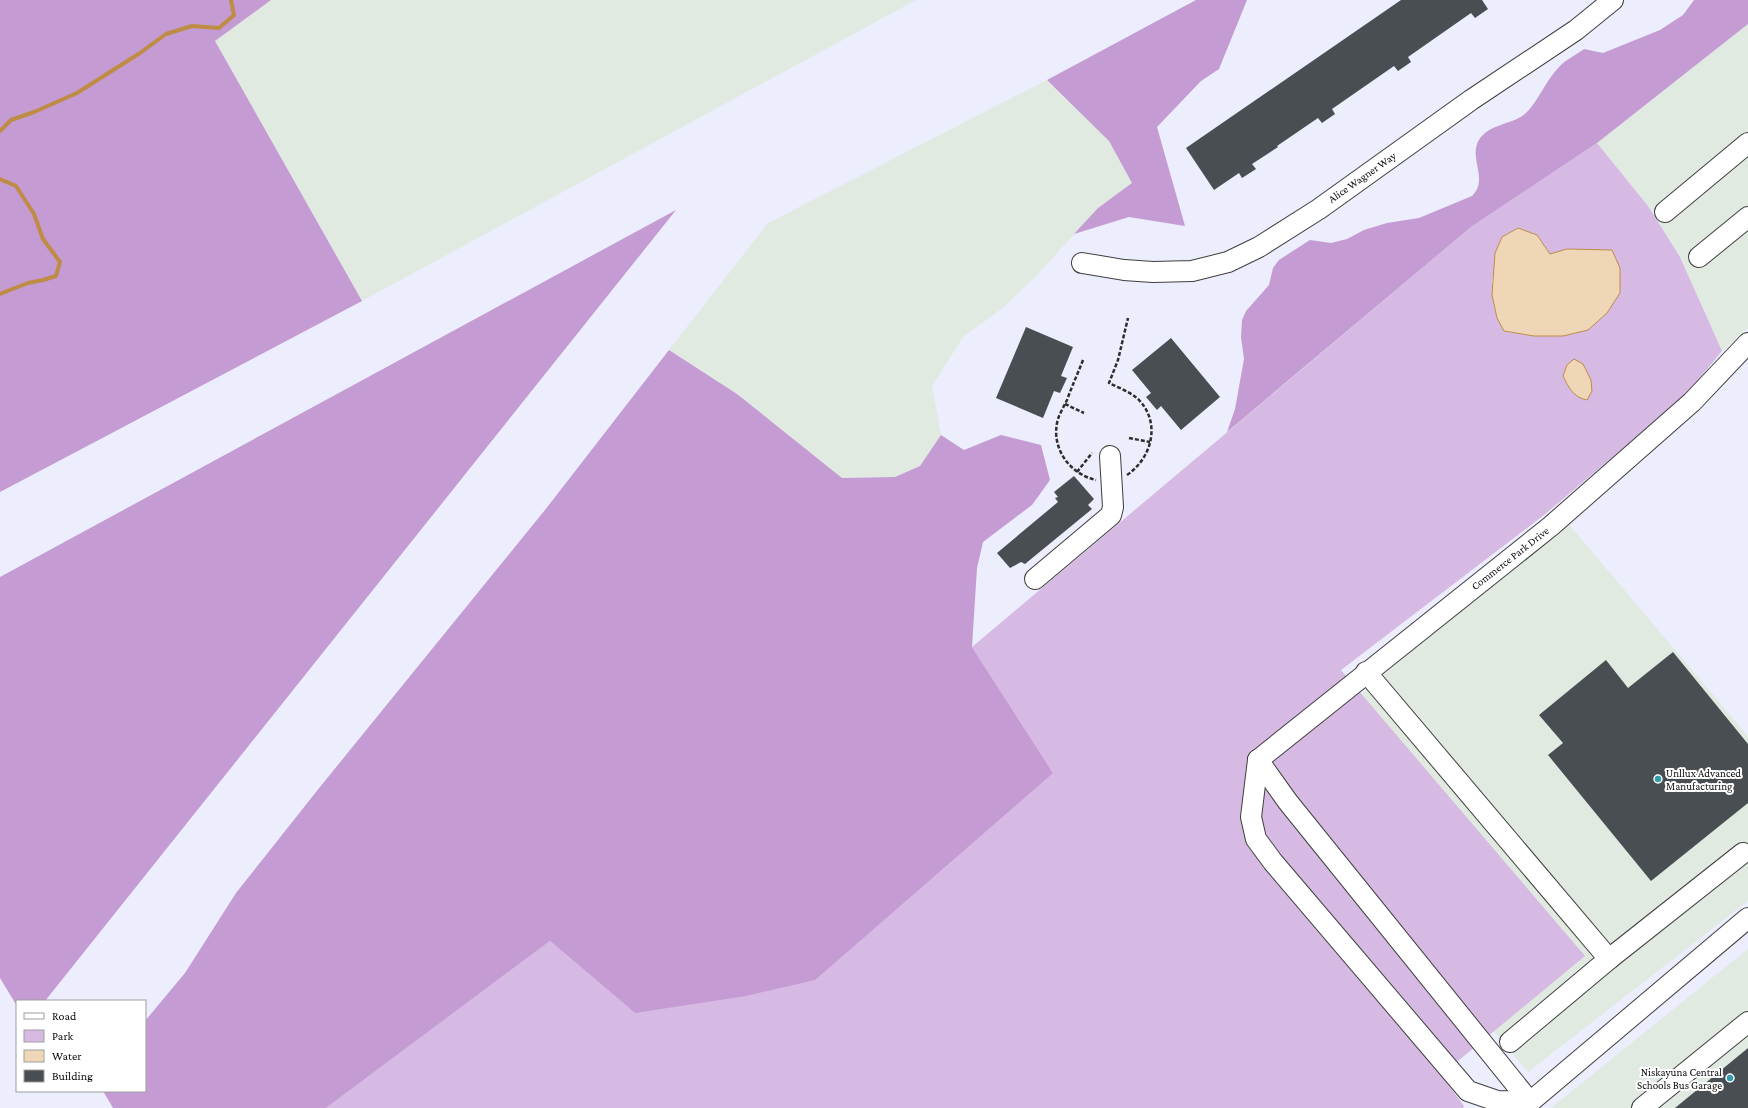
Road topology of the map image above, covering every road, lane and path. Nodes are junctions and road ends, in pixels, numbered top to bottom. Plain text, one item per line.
1 (1613, 0) edge
2 (1748, 143) edge
3 (1666, 212) dead end
4 (1748, 217) edge
5 (1699, 257) dead end
6 (1082, 263) dead end
7 (1128, 318) dead end
8 (1748, 342) edge
9 (1083, 360) dead end
10 (1065, 404) junction
11 (1084, 413) dead end
12 (1129, 438) dead end
13 (1150, 442) junction
14 (1101, 454) joint
15 (1077, 472) junction
16 (1111, 480) junction
17 (1035, 579) dead end
18 (1366, 672) junction
19 (1258, 760) junction
20 (1743, 853) dead end
21 (1748, 918) edge
22 (1609, 959) junction
23 (1748, 1022) edge
24 (1510, 1042) dead end
25 (1530, 1102) junction
26 (1642, 1108) edge

1 - 6 street, Alice Wagner Way
2 - 3 street
4 - 5 street
7 - 13 path
8 - 18 street, Commerce Park Drive
9 - 10 path
10 - 11 path
10 - 15 path
12 - 13 path
13 - 16 path
14 - 15 path
14 - 16 street
15 - 16 path
16 - 17 street
18 - 19 street, Commerce Park Drive
18 - 22 street
19 - 25 street
19 - 25 street
20 - 22 street
21 - 25 street
22 - 24 street
23 - 26 street

